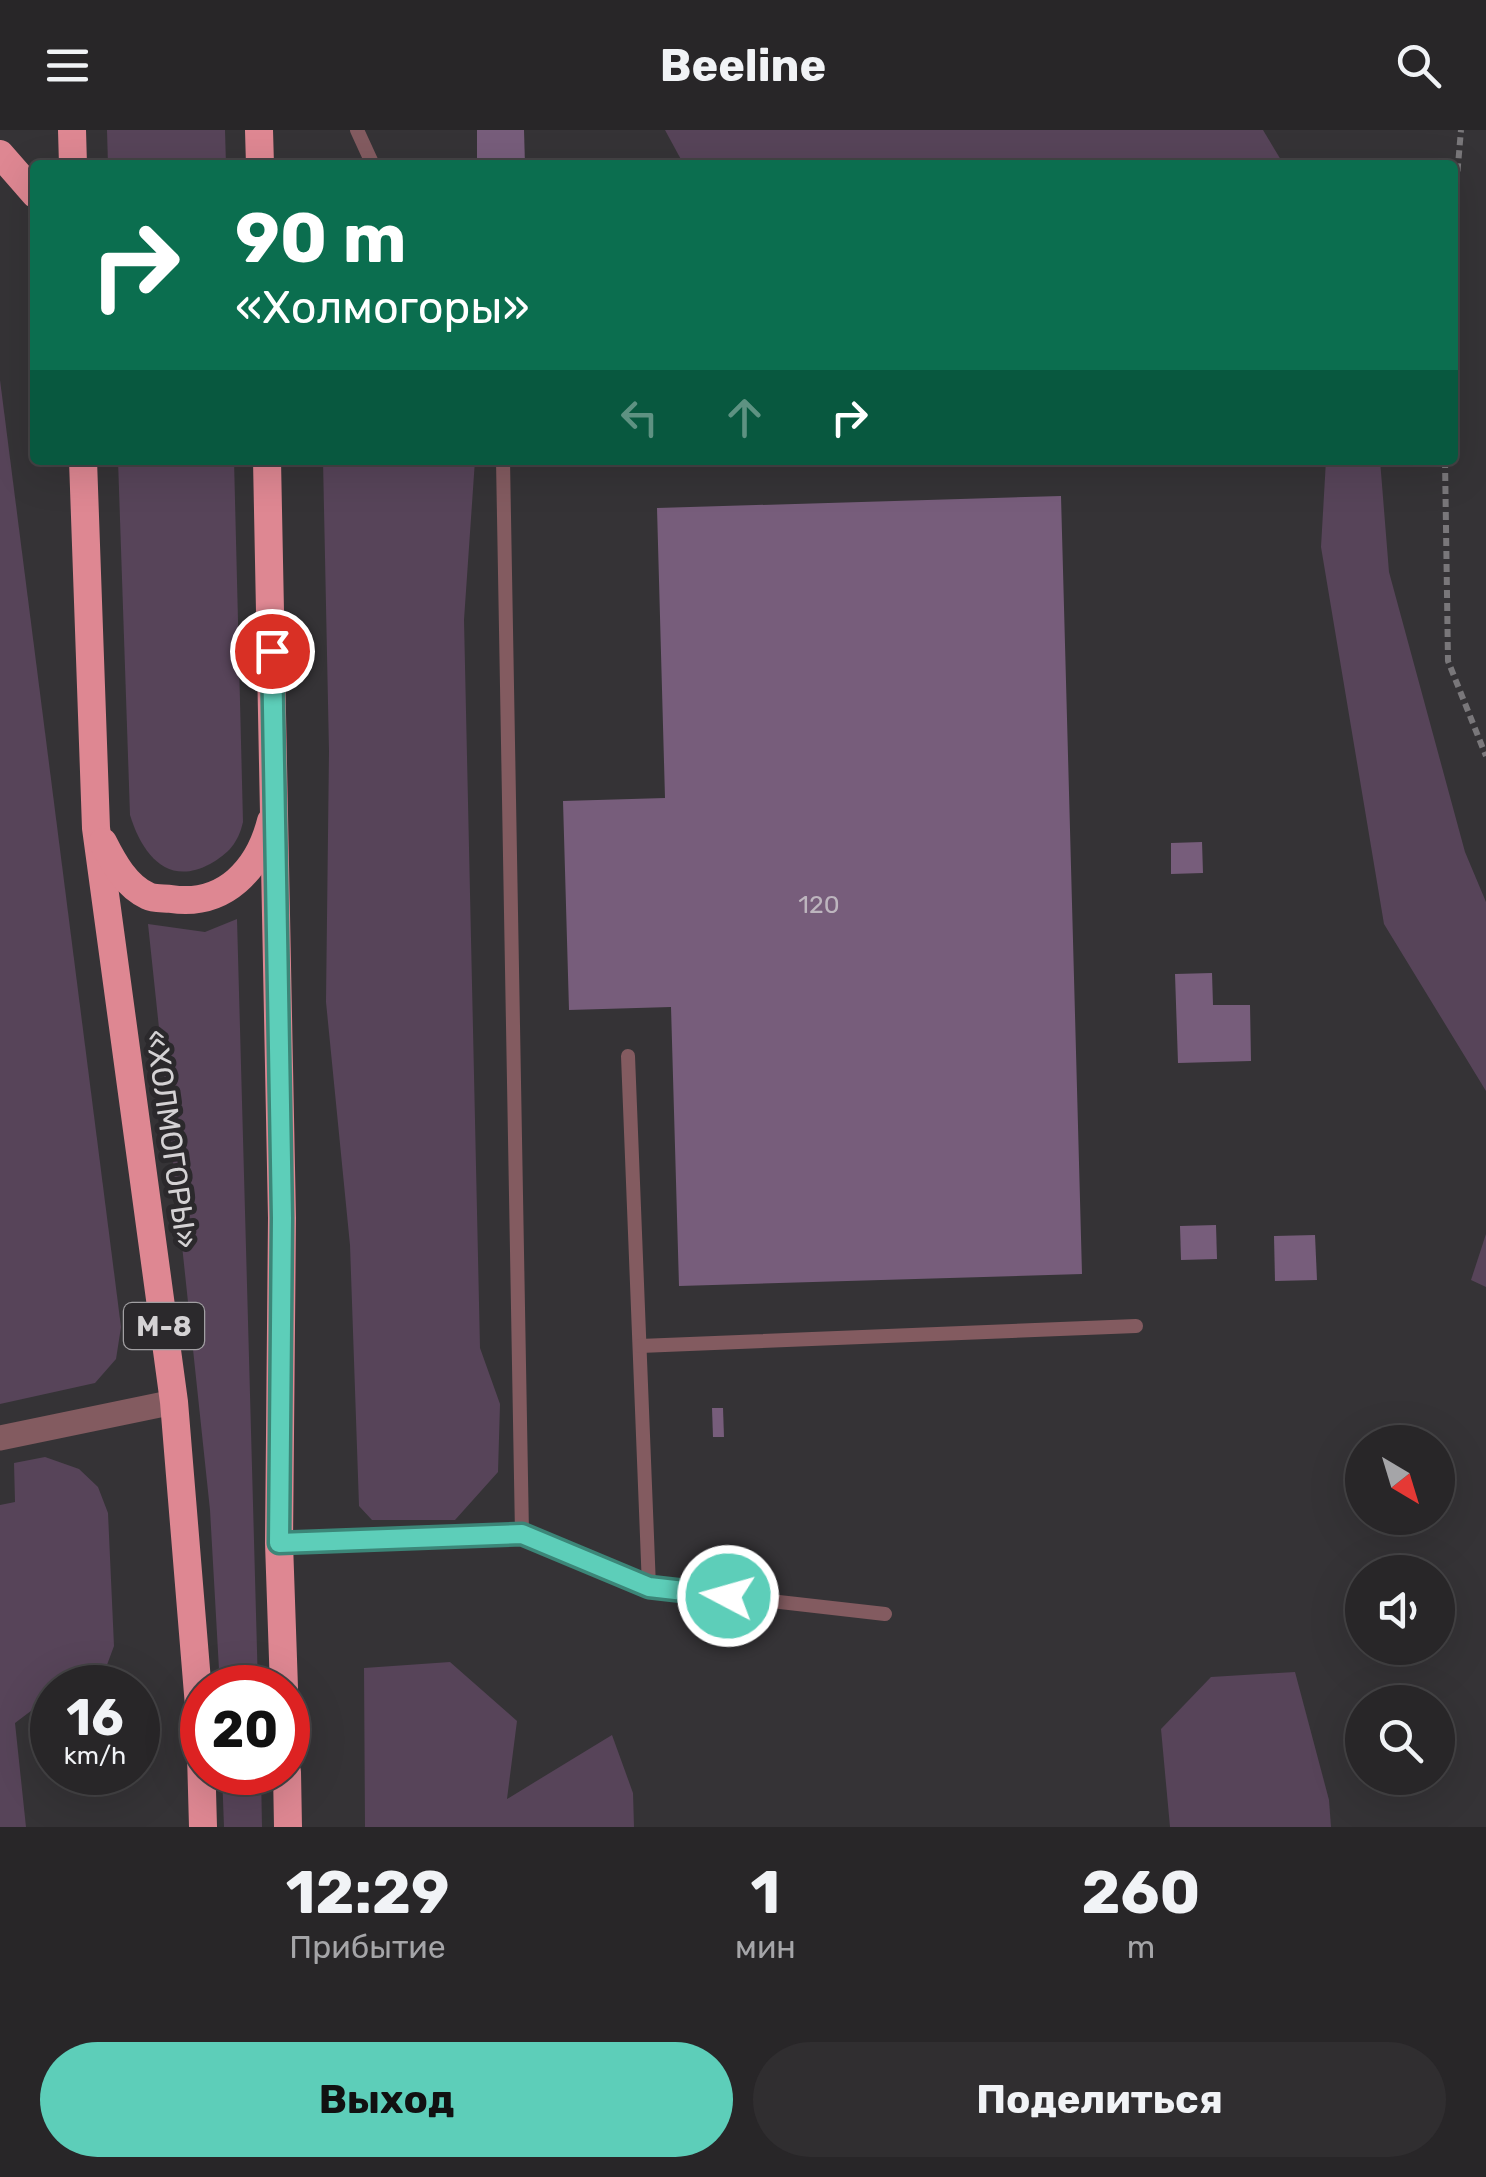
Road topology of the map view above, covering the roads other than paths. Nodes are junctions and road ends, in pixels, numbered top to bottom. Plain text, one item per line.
1 (72, 130) edge
2 (259, 130) edge
3 (357, 130) edge
4 (0, 154) edge
5 (74, 160) edge
6 (260, 160) edge
7 (371, 160) edge
8 (30, 188) edge
9 (82, 465) edge
10 (267, 465) edge
11 (503, 465) edge
12 (276, 804) junction
13 (96, 828) junction
14 (628, 1056) dead end
15 (1136, 1326) dead end
16 (640, 1346) junction
17 (174, 1402) junction
18 (0, 1438) edge
19 (522, 1534) junction
20 (279, 1543) junction
21 (649, 1587) junction
22 (885, 1614) dead end
23 (283, 1665) edge
24 (287, 1795) edge
25 (203, 1827) edge
26 (288, 1827) edge

1 - 5 highway
2 - 6 highway
3 - 7 lane
4 - 8 highway
9 - 13 highway, «ХОЛМОГОРЫ» / М-8
10 - 12 highway
11 - 19 lane
12 - 13 highway
12 - 20 highway
13 - 17 highway, «ХОЛМОГОРЫ» / М-8
14 - 16 lane
15 - 16 lane
16 - 21 lane
17 - 18 street
17 - 25 highway, «ХОЛМОГОРЫ» / М-8
19 - 20 lane
19 - 21 lane
20 - 23 highway
21 - 22 lane
24 - 26 highway

